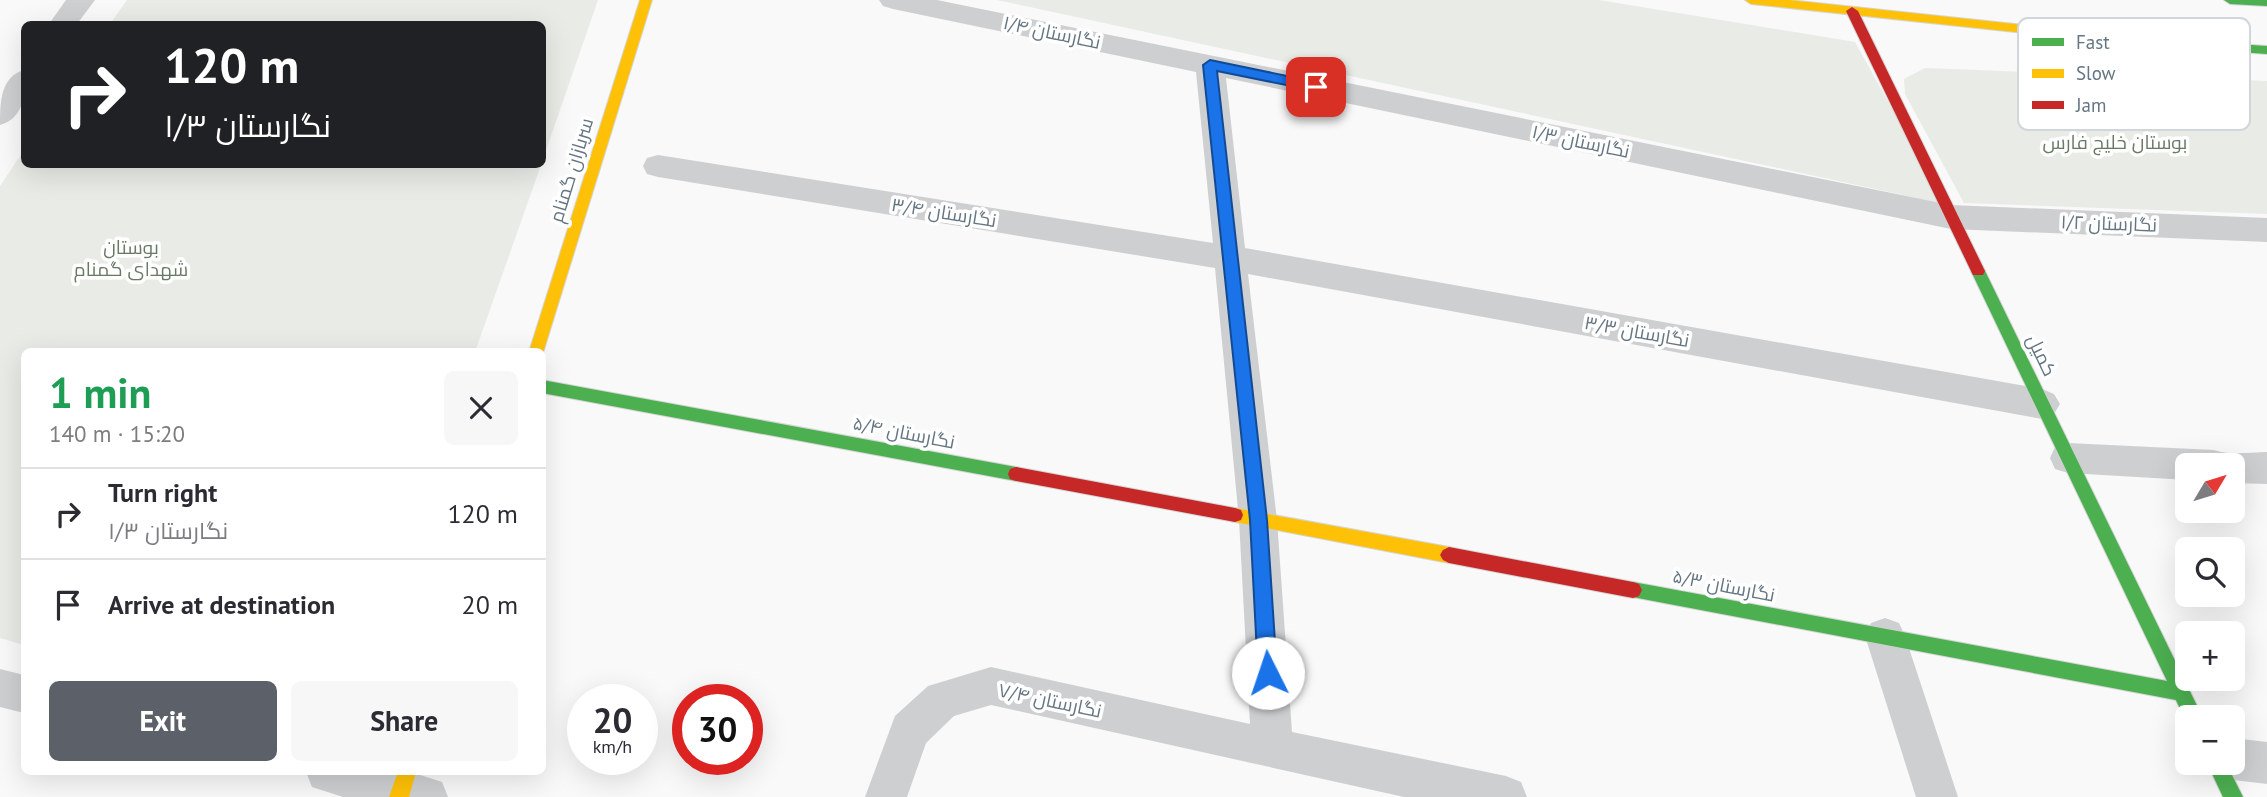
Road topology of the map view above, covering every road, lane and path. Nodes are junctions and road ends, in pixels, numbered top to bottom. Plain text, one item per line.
1 (81, 0) edge
2 (646, 0) edge
3 (893, 0) edge
4 (1751, 0) edge
5 (2230, 0) edge
6 (2267, 2) edge
7 (1852, 11) junction
8 (66, 21) edge
9 (2018, 29) edge
10 (1210, 65) junction
11 (658, 166) dead end
12 (1951, 217) junction
13 (2267, 230) edge
14 (1231, 258) junction
15 (538, 348) edge
16 (546, 387) edge
17 (2042, 404) junction
18 (2068, 458) junction
19 (2175, 464) edge
20 (2245, 467) edge
21 (2267, 468) edge
22 (1258, 520) junction
23 (1885, 636) junction
24 (0, 688) edge
25 (2181, 692) junction
26 (21, 693) edge
27 (2188, 705) edge
28 (1272, 749) junction
29 (2245, 760) edge
30 (2267, 763) edge
31 (341, 775) edge
32 (2222, 775) edge
33 (409, 789) edge
34 (886, 797) edge
35 (1506, 797) edge
36 (1937, 797) edge
37 (2233, 797) edge

1 - 8 street
2 - 15 street, سربازان گمنام
3 - 10 street, نگارستان ۱/۴
4 - 7 street
5 - 6 street
7 - 9 street
7 - 12 street, کمیل
10 - 12 street, نگارستان ۱/۳
10 - 14 street
11 - 14 street, نگارستان ۳/۴
12 - 13 street, نگارستان ۱/۲
12 - 17 street, کمیل
14 - 17 street, نگارستان ۳/۳
14 - 22 street
16 - 22 street, نگارستان ۵/۴
17 - 18 street, کمیل
18 - 19 street
18 - 25 street, کمیل
20 - 21 street
22 - 23 street, نگارستان ۵/۳
22 - 28 street
23 - 25 street, نگارستان ۵/۳
23 - 36 street
24 - 26 street
25 - 27 street, کمیل
28 - 34 street, نگارستان ۷/۴
28 - 35 street, نگارستان ۷/۴
29 - 30 street
31 - 33 street
32 - 37 street

